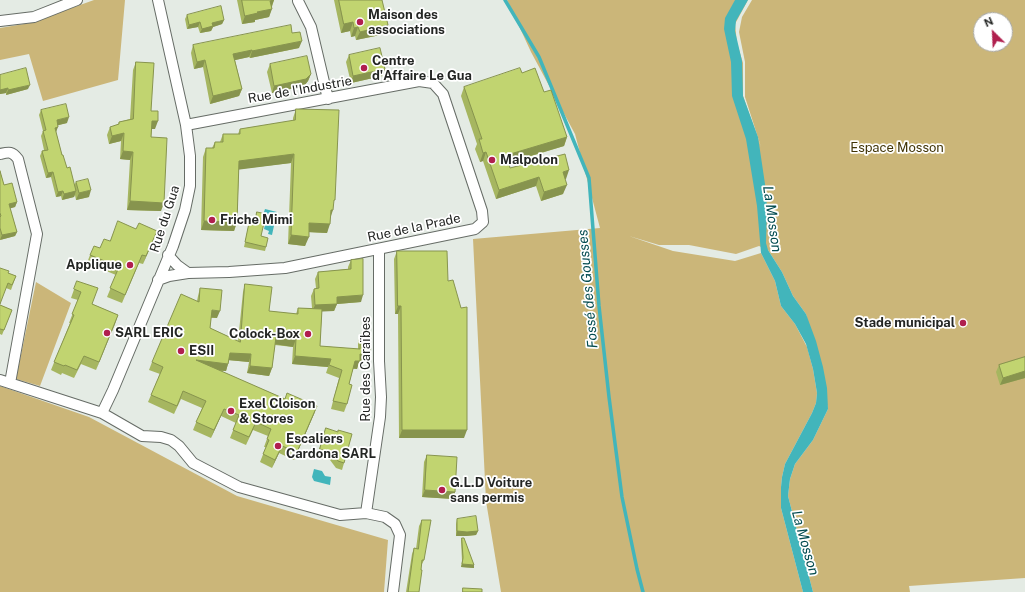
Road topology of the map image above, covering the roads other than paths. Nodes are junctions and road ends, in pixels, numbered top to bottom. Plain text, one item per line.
1 (77, 0) edge
2 (158, 0) edge
3 (298, 1) edge
4 (0, 21) edge
5 (419, 81) joint
6 (328, 99) junction
7 (186, 125) junction
8 (1, 151) edge
9 (380, 249) junction
10 (168, 254) junction
11 (188, 273) junction
12 (158, 280) junction
13 (5, 381) edge
14 (102, 413) junction
15 (366, 513) junction
16 (394, 592) edge

1 - 4 street
2 - 7 street, Rue du Gua
3 - 6 street
5 - 6 street, Rue de l'Industrie
5 - 9 street, Rue de la Prade
6 - 7 street, Rue de l'Industrie
7 - 10 street, Rue du Gua
8 - 13 street
9 - 11 street, Rue de la Prade
9 - 15 street, Rue des Caraïbes
10 - 11 street
10 - 12 street, Rue du Gua
11 - 12 street, Rue de la Prade
12 - 14 street, Rue du Gua
13 - 14 street
14 - 15 street
15 - 16 street

